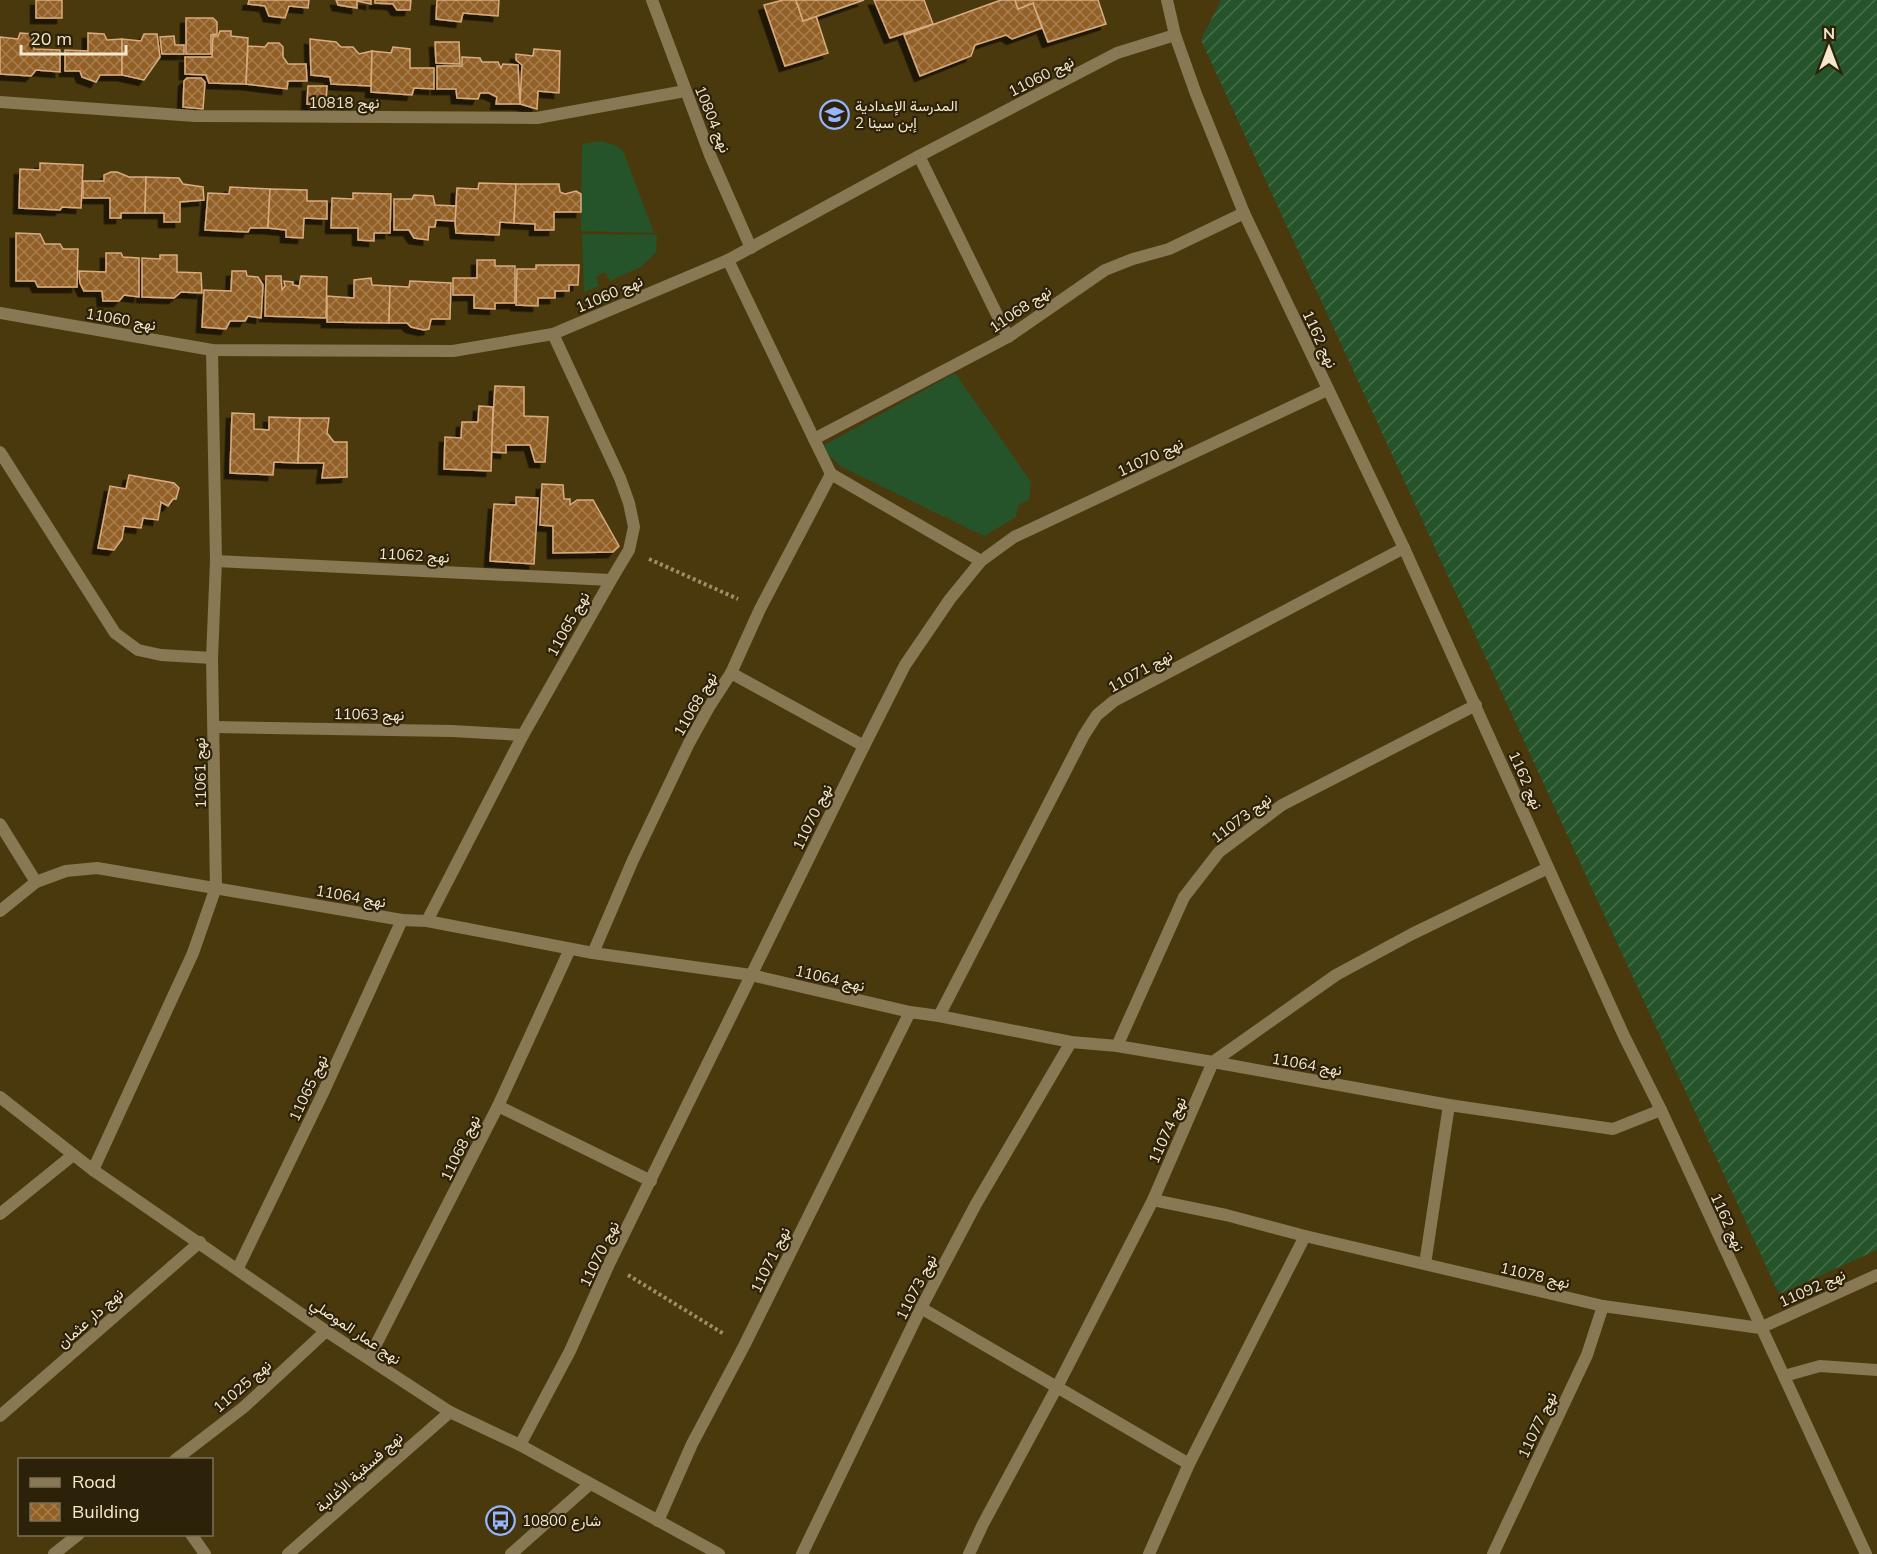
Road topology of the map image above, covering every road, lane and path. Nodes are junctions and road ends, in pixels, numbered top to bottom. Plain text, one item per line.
1 (652, 0) edge
2 (1167, 0) edge
3 (1176, 0) edge
4 (1170, 14) junction
5 (1175, 35) junction
6 (685, 91) junction
7 (0, 102) edge
8 (919, 156) junction
9 (1245, 213) junction
10 (751, 248) junction
11 (728, 260) junction
12 (0, 313) edge
13 (553, 334) junction
14 (1008, 337) junction
15 (212, 350) junction
16 (1327, 390) junction
17 (814, 439) junction
18 (0, 452) edge
19 (831, 474) junction
20 (1404, 548) junction
21 (629, 550) junction
22 (216, 561) junction
23 (981, 561) junction
24 (611, 579) junction
25 (760, 609) junction
26 (212, 658) junction
27 (730, 673) junction
28 (1476, 705) junction
29 (215, 727) junction
30 (524, 735) junction
31 (864, 746) junction
32 (0, 824) edge
33 (1548, 868) junction
34 (36, 882) junction
35 (216, 888) junction
36 (0, 911) edge
37 (402, 920) junction
38 (427, 921) junction
39 (570, 949) junction
40 (593, 953) junction
41 (751, 975) junction
42 (910, 1012) junction
43 (939, 1016) junction
44 (1071, 1042) junction
45 (1117, 1046) junction
46 (1213, 1062) junction
47 (0, 1097) edge
48 (1449, 1105) junction
49 (498, 1106) junction
50 (1661, 1110) junction
51 (73, 1155) junction
52 (93, 1170) junction
53 (651, 1181) junction
54 (1153, 1200) junction
55 (0, 1214) edge
56 (1305, 1236) junction
57 (200, 1242) junction
58 (609, 1264) junction
59 (1425, 1264) junction
60 (238, 1268) junction
61 (1877, 1275) edge
62 (1603, 1306) junction
63 (921, 1308) junction
64 (1760, 1328) junction
65 (326, 1330) junction
66 (744, 1346) junction
67 (369, 1358) junction
68 (1877, 1370) edge
69 (1784, 1376) junction
70 (1057, 1387) junction
71 (450, 1412) junction
72 (0, 1416) edge
73 (520, 1445) junction
74 (178, 1458) edge
75 (1189, 1464) junction
76 (590, 1484) junction
77 (658, 1521) junction
78 (76, 1536) edge
79 (192, 1536) edge
80 (54, 1554) edge
81 (205, 1554) edge
82 (288, 1554) edge
83 (511, 1554) edge
84 (718, 1554) edge
85 (802, 1554) edge
86 (969, 1554) edge
87 (1149, 1554) edge
88 (1492, 1554) edge
89 (1866, 1554) edge

1 - 6 street, نهج 10804
2 - 4 street, نهج 1162
3 - 4 street
4 - 5 street, نهج 1162
5 - 8 street, نهج 11060
5 - 9 street, نهج 1162
6 - 7 street, نهج 10818
6 - 10 street, نهج 10804
8 - 10 street, نهج 11060
8 - 14 street
9 - 14 street, نهج 11068
9 - 16 street, نهج 1162
10 - 11 street, نهج 11060
11 - 13 street, نهج 11060
11 - 17 street
12 - 15 street, نهج 11060
13 - 15 street, نهج 11060
13 - 21 street, نهج 11065
14 - 17 street, نهج 11068
15 - 22 street, نهج 11061
16 - 20 street, نهج 1162
16 - 23 street, نهج 11070
17 - 19 street
18 - 26 street
19 - 23 street
19 - 25 street, نهج 11068
20 - 28 street, نهج 1162
20 - 43 street, نهج 11071
21 - 24 street, نهج 11065
21 - 25 path
22 - 24 street, نهج 11062
22 - 26 street, نهج 11061
23 - 31 street, نهج 11070
24 - 30 street, نهج 11065
25 - 27 street, نهج 11068
26 - 29 street, نهج 11061
27 - 31 street
27 - 40 street, نهج 11068
28 - 33 street, نهج 1162
28 - 45 street, نهج 11073
29 - 30 street, نهج 11063
29 - 35 street, نهج 11061
30 - 38 street, نهج 11065
31 - 41 street, نهج 11070
32 - 34 street
33 - 46 street
33 - 50 street, نهج 1162
34 - 35 street, نهج 11064
34 - 36 street, نهج 11064
35 - 37 street, نهج 11064
35 - 52 street, نهج 11061
37 - 38 street, نهج 11064
37 - 60 street, نهج 11065
38 - 39 street, نهج 11064
39 - 40 street, نهج 11064
39 - 49 street, نهج 11068
40 - 41 street, نهج 11064
41 - 42 street, نهج 11064
41 - 53 street, نهج 11070
42 - 43 street, نهج 11064
42 - 66 street, نهج 11071
43 - 44 street, نهج 11064
44 - 45 street, نهج 11064
44 - 63 street, نهج 11073
45 - 46 street, نهج 11064
46 - 48 street, نهج 11064
46 - 54 street, نهج 11074
47 - 51 street, نهج عمار الموصلي
48 - 50 street, نهج 11064
48 - 59 street
49 - 53 street
49 - 67 street, نهج 11068
50 - 64 street, نهج 1162
51 - 52 street, نهج عمار الموصلي
51 - 55 street
52 - 57 street, نهج عمار الموصلي
53 - 58 street, نهج 11070
54 - 56 street, نهج 11078
54 - 70 street, نهج 11074
56 - 59 street, نهج 11078
56 - 75 street
57 - 60 street, نهج عمار الموصلي
57 - 72 street, نهج دار عثمان
58 - 66 path
58 - 73 street, نهج 11070
59 - 62 street, نهج 11078
60 - 65 street, نهج عمار الموصلي
61 - 64 street, نهج 11092
62 - 64 street, نهج 11078
62 - 88 street, نهج 11077
63 - 70 street
63 - 85 street, نهج 11073
64 - 69 street, نهج 1162
65 - 67 street, نهج عمار الموصلي
65 - 74 street, نهج 11025
66 - 77 street, نهج 11071
67 - 71 street, نهج عمار الموصلي
68 - 69 street
69 - 89 street, نهج 1162
70 - 75 street
70 - 86 street, نهج 11074
71 - 73 street, نهج عمار الموصلي
71 - 82 street, نهج فسقية الأغالبة
73 - 76 street, نهج عمار الموصلي
75 - 87 street
76 - 77 street, نهج عمار الموصلي
76 - 83 street
77 - 84 street, نهج عمار الموصلي
78 - 80 street
79 - 81 street

